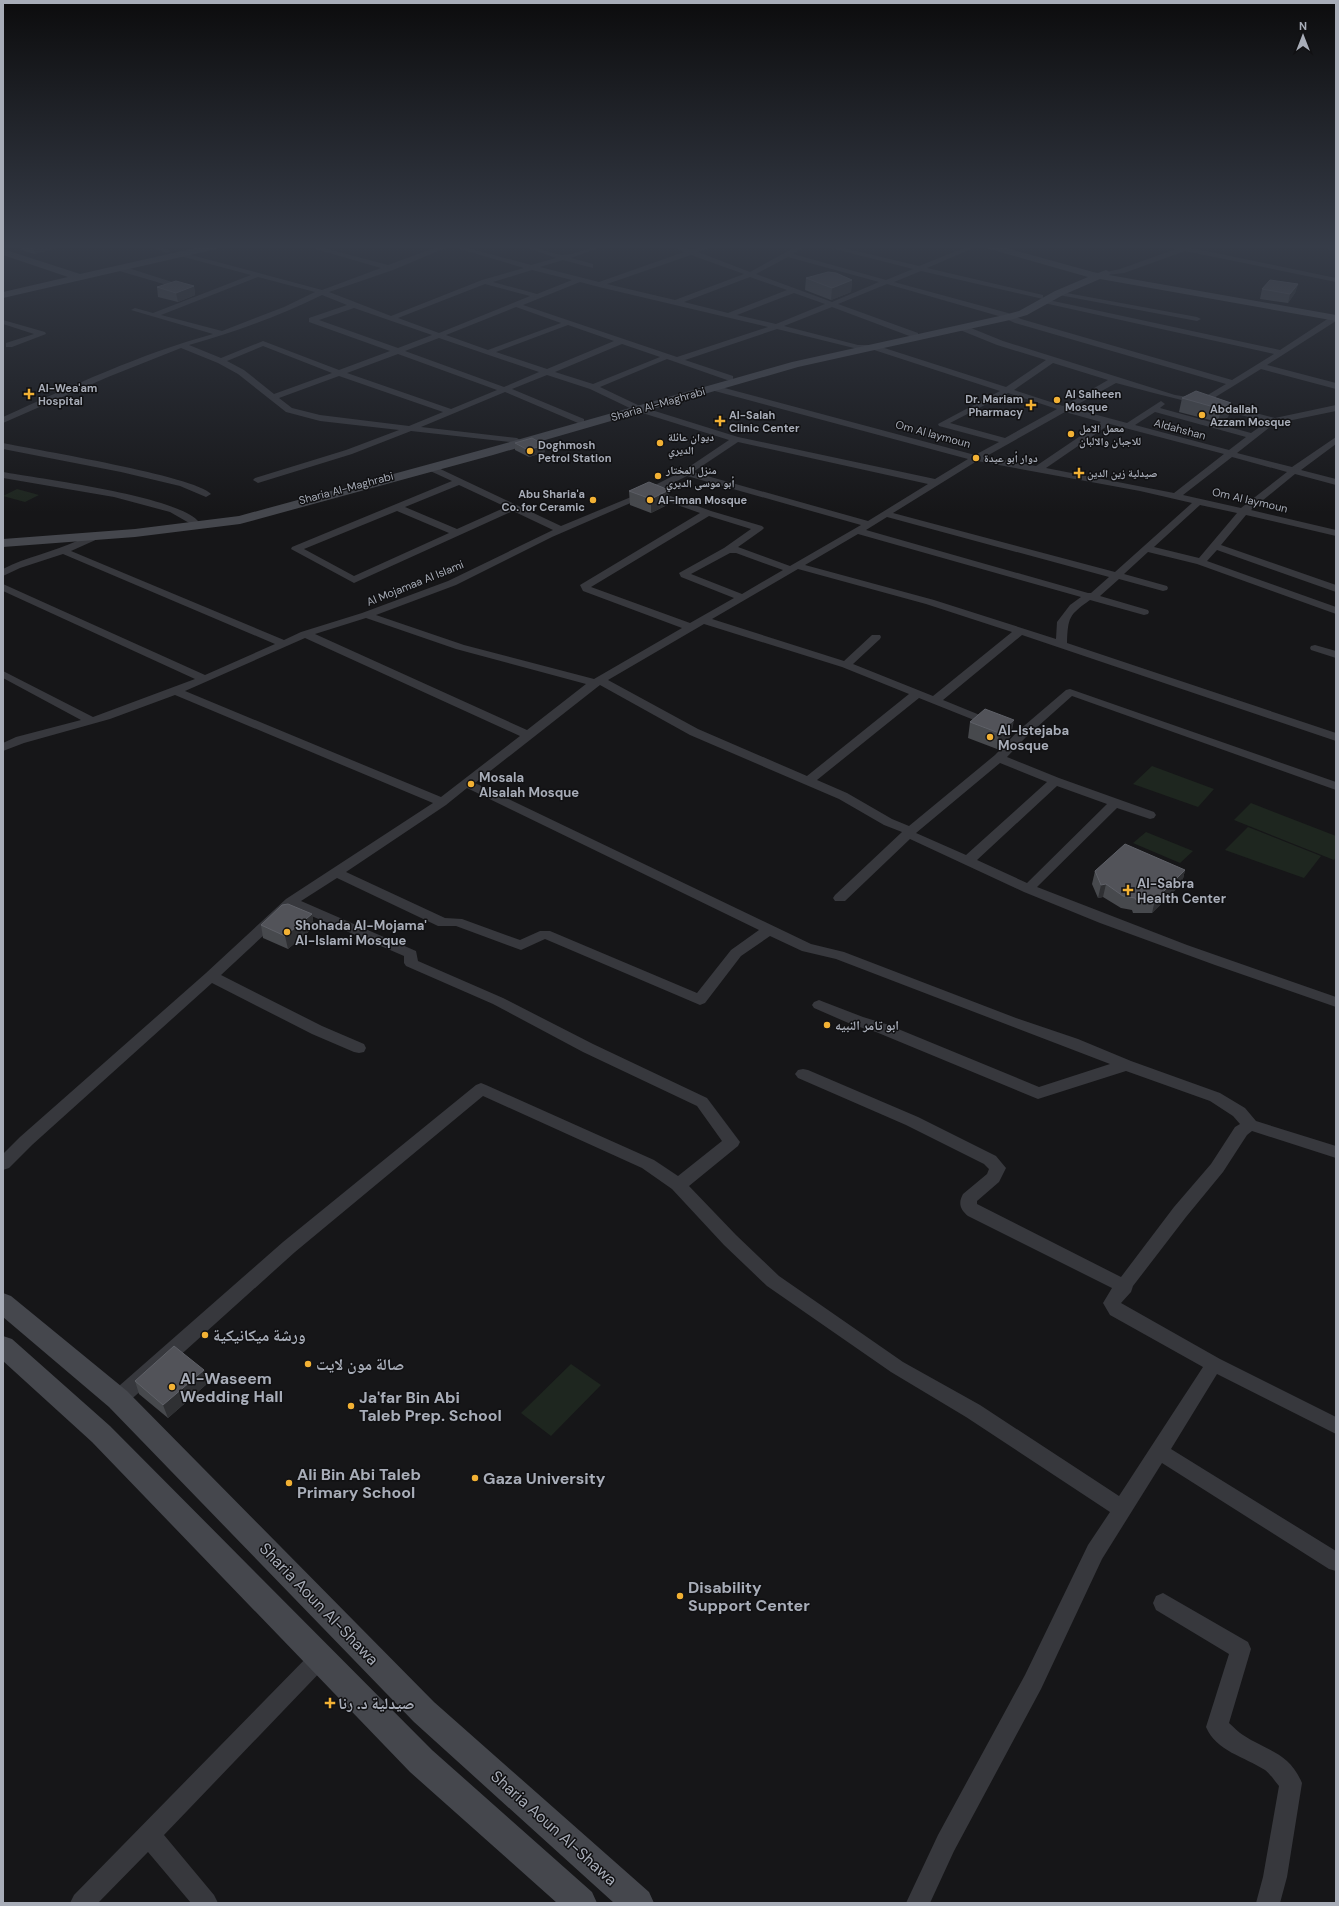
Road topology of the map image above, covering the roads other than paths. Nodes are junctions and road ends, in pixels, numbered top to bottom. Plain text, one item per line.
1 (39, 335) edge
2 (217, 335) edge
3 (353, 335) edge
4 (440, 335) joint
5 (535, 335) edge
6 (600, 335) edge
7 (752, 335) edge
8 (812, 335) edge
9 (915, 335) edge
10 (930, 335) edge
11 (979, 335) edge
12 (1066, 335) edge
13 (1201, 335) edge
14 (1309, 335) edge
15 (619, 342) junction
16 (182, 345) junction
17 (5, 346) edge
18 (858, 347) junction
19 (872, 347) junction
20 (398, 351) junction
21 (489, 352) junction
22 (1281, 353) junction
23 (666, 357) junction
24 (676, 360) junction
25 (1052, 360) junction
26 (221, 361) junction
27 (1260, 366) junction
28 (548, 371) junction
29 (340, 372) junction
30 (730, 378) junction
31 (1115, 380) junction
32 (1233, 383) junction
33 (1336, 386) edge
34 (593, 387) junction
35 (714, 388) junction
36 (506, 390) junction
37 (1006, 391) junction
38 (1174, 397) junction
39 (272, 398) junction
40 (1202, 402) junction
41 (637, 408) junction
42 (1336, 408) edge
43 (1065, 409) junction
44 (1153, 409) junction
45 (452, 412) junction
46 (1319, 412) junction
47 (1336, 418) edge
48 (3, 420) edge
49 (1108, 420) junction
50 (581, 421) junction
51 (1274, 421) junction
52 (1128, 426) junction
53 (409, 429) junction
54 (1252, 436) junction
55 (736, 439) junction
56 (1336, 440) edge
57 (516, 441) junction
58 (1007, 441) junction
59 (3, 446) edge
60 (1229, 454) junction
61 (976, 458) junction
62 (430, 468) junction
63 (1036, 470) junction
64 (1292, 472) junction
65 (686, 473) junction
66 (3, 475) edge
67 (458, 482) junction
68 (1336, 482) edge
69 (938, 483) junction
70 (269, 488) dead end
71 (648, 492) junction
72 (206, 494) dead end
73 (1176, 496) junction
74 (1199, 501) junction
75 (397, 507) junction
76 (514, 507) junction
77 (1244, 511) junction
78 (708, 513) junction
79 (885, 514) junction
80 (194, 522) junction
81 (864, 527) junction
82 (562, 530) junction
83 (457, 533) junction
84 (1336, 533) edge
85 (97, 536) junction
86 (3, 540) edge
87 (3, 543) edge
88 (1215, 546) junction
89 (1148, 549) junction
90 (728, 550) junction
91 (63, 551) junction
92 (1201, 562) junction
93 (793, 568) junction
94 (3, 573) edge
95 (1116, 576) junction
96 (3, 587) edge
97 (1163, 588) dead end
98 (1336, 589) edge
99 (1091, 596) junction
100 (741, 597) junction
101 (1336, 611) edge
102 (1144, 612) dead end
103 (366, 615) junction
104 (703, 620) junction
105 (690, 627) junction
106 (1020, 631) junction
107 (305, 634) junction
108 (876, 637) dead end
109 (285, 644) junction
110 (1061, 644) junction
111 (1315, 648) dead end
112 (1336, 655) edge
113 (846, 665) junction
114 (3, 674) edge
115 (206, 680) junction
116 (597, 682) junction
117 (176, 691) junction
118 (917, 694) junction
119 (934, 701) junction
120 (90, 720) junction
121 (1022, 734) junction
122 (528, 735) junction
123 (1336, 737) edge
124 (3, 747) edge
125 (999, 758) junction
126 (809, 781) junction
127 (1055, 781) junction
128 (466, 783) junction
129 (1336, 786) edge
130 (442, 802) junction
131 (1115, 803) junction
132 (1150, 815) dead end
133 (910, 832) junction
134 (969, 860) junction
135 (336, 872) junction
136 (1029, 888) junction
137 (840, 898) dead end
138 (291, 902) junction
139 (770, 929) junction
140 (211, 976) junction
141 (1336, 1002) edge
142 (819, 1004) dead end
143 (359, 1048) dead end
144 (1126, 1065) junction
145 (803, 1074) dead end
146 (1250, 1125) junction
147 (1336, 1152) edge
148 (3, 1164) edge
149 (678, 1185) junction
150 (1125, 1287) junction
151 (3, 1303) edge
152 (3, 1346) edge
153 (1214, 1364) junction
154 (118, 1399) junction
155 (1336, 1426) edge
156 (1158, 1451) junction
157 (1122, 1509) junction
158 (1336, 1562) edge
159 (1163, 1603) dead end
160 (320, 1658) junction
161 (148, 1834) junction
162 (82, 1903) edge
163 (206, 1903) edge
164 (581, 1903) edge
165 (638, 1903) edge
166 (918, 1903) edge
167 (1268, 1903) edge

1 - 17 street
2 - 16 street
3 - 20 street
4 - 20 street
4 - 21 street
5 - 21 street
6 - 15 street
7 - 24 street
8 - 18 street, Aldahshan
9 - 18 main road, Sharia Al-Maghrabi
10 - 19 main road, Sharia Al-Maghrabi
11 - 25 street
12 - 32 street
13 - 22 street
14 - 22 street
15 - 23 street
15 - 28 street
16 - 26 street
16 - 48 street
18 - 19 street, Aldahshan
18 - 30 main road, Sharia Al-Maghrabi
19 - 35 main road, Sharia Al-Maghrabi
19 - 37 street, Aldahshan
20 - 29 street
20 - 36 street
21 - 28 street
22 - 27 street
23 - 24 street
23 - 34 street
24 - 30 street
25 - 31 street
25 - 37 street
26 - 29 street
26 - 39 street
27 - 32 street
27 - 33 street
28 - 34 street
28 - 36 street
29 - 39 street
29 - 45 street
30 - 41 main road, Sharia Al-Maghrabi
31 - 38 street
31 - 43 street
32 - 40 street
34 - 41 street
35 - 41 main road, Sharia Al-Maghrabi
35 - 61 street, Om Al laymoun
36 - 45 street
36 - 50 street
37 - 43 street, Aldahshan
37 - 58 street
38 - 40 street
38 - 44 street
39 - 53 street
40 - 51 street
41 - 50 main road, Sharia Al-Maghrabi
41 - 55 street
41 - 62 main road, Sharia Al-Maghrabi
42 - 46 street
43 - 49 street, Aldahshan
43 - 58 street
44 - 52 street
44 - 54 street
45 - 53 street
46 - 47 street
46 - 51 street
49 - 52 street, Aldahshan
49 - 63 street
50 - 57 main road, Sharia Al-Maghrabi
51 - 54 street
52 - 60 street, Aldahshan
53 - 57 street
53 - 70 street
54 - 60 street
55 - 65 street, Al Mojamaa Al Islami
55 - 69 street
56 - 64 street
57 - 80 main road, Sharia Al-Maghrabi
58 - 61 street
59 - 72 street
60 - 64 street, Aldahshan
60 - 73 street
61 - 63 street, Om Al laymoun
61 - 69 street
62 - 67 street
62 - 85 main road, Sharia Al-Maghrabi
63 - 73 street, Om Al laymoun
64 - 68 street, Aldahshan
64 - 77 street
65 - 71 street, Al Mojamaa Al Islami
65 - 81 street
66 - 80 street
67 - 75 street
67 - 76 street
69 - 79 street
71 - 78 street
71 - 82 street, Al Mojamaa Al Islami
73 - 74 street, Om Al laymoun
74 - 77 street, Om Al laymoun
74 - 89 street
75 - 83 street
75 - 83 street
76 - 82 street
76 - 83 street
77 - 84 street, Om Al laymoun
77 - 88 street
78 - 90 street
78 - 105 street
79 - 81 street
79 - 95 street
80 - 86 main road, Sharia Al-Maghrabi
81 - 93 street
81 - 99 street
82 - 103 street, Al Mojamaa Al Islami
85 - 87 main road, Sharia Al-Maghrabi
85 - 91 street
88 - 92 street
88 - 98 street
89 - 92 street
89 - 95 street
90 - 93 street
90 - 100 street
91 - 94 street
91 - 109 street
92 - 101 street
93 - 100 street
93 - 106 street
95 - 97 street
95 - 99 street
96 - 115 street
99 - 102 street
99 - 110 street
100 - 104 street
103 - 107 street, Al Mojamaa Al Islami
103 - 116 street
104 - 105 street
104 - 113 street
105 - 116 street
106 - 110 street
106 - 119 street
107 - 109 street, Al Mojamaa Al Islami
107 - 122 street
108 - 113 street
109 - 115 street, Al Mojamaa Al Islami
110 - 123 street
111 - 112 street
113 - 118 street
114 - 120 street
115 - 117 street, Al Mojamaa Al Islami
116 - 122 street
116 - 126 street
117 - 120 street, Al Mojamaa Al Islami
117 - 130 street
118 - 119 street
118 - 126 street
119 - 121 street
120 - 124 street, Al Mojamaa Al Islami
121 - 125 street
121 - 129 street
122 - 128 street
125 - 127 street
125 - 133 street
126 - 133 street
127 - 131 street
127 - 134 street
128 - 130 street
128 - 139 street
130 - 135 street
131 - 132 street
131 - 136 street
133 - 134 street
133 - 137 street
134 - 136 street
135 - 138 street
135 - 139 street
136 - 141 street
138 - 140 street
138 - 149 street
139 - 144 street
140 - 143 street
140 - 148 street
142 - 144 street
144 - 146 street
145 - 150 street
146 - 147 street
146 - 150 street
149 - 154 street
149 - 157 street
150 - 153 street
151 - 154 main road, Sharia Aoun Al-Shawa
152 - 160 main road
153 - 155 street
153 - 156 street
154 - 165 main road, Sharia Aoun Al-Shawa
156 - 157 street
156 - 158 street
157 - 166 street
159 - 167 street
160 - 161 street
160 - 164 main road
161 - 162 street
161 - 163 street

